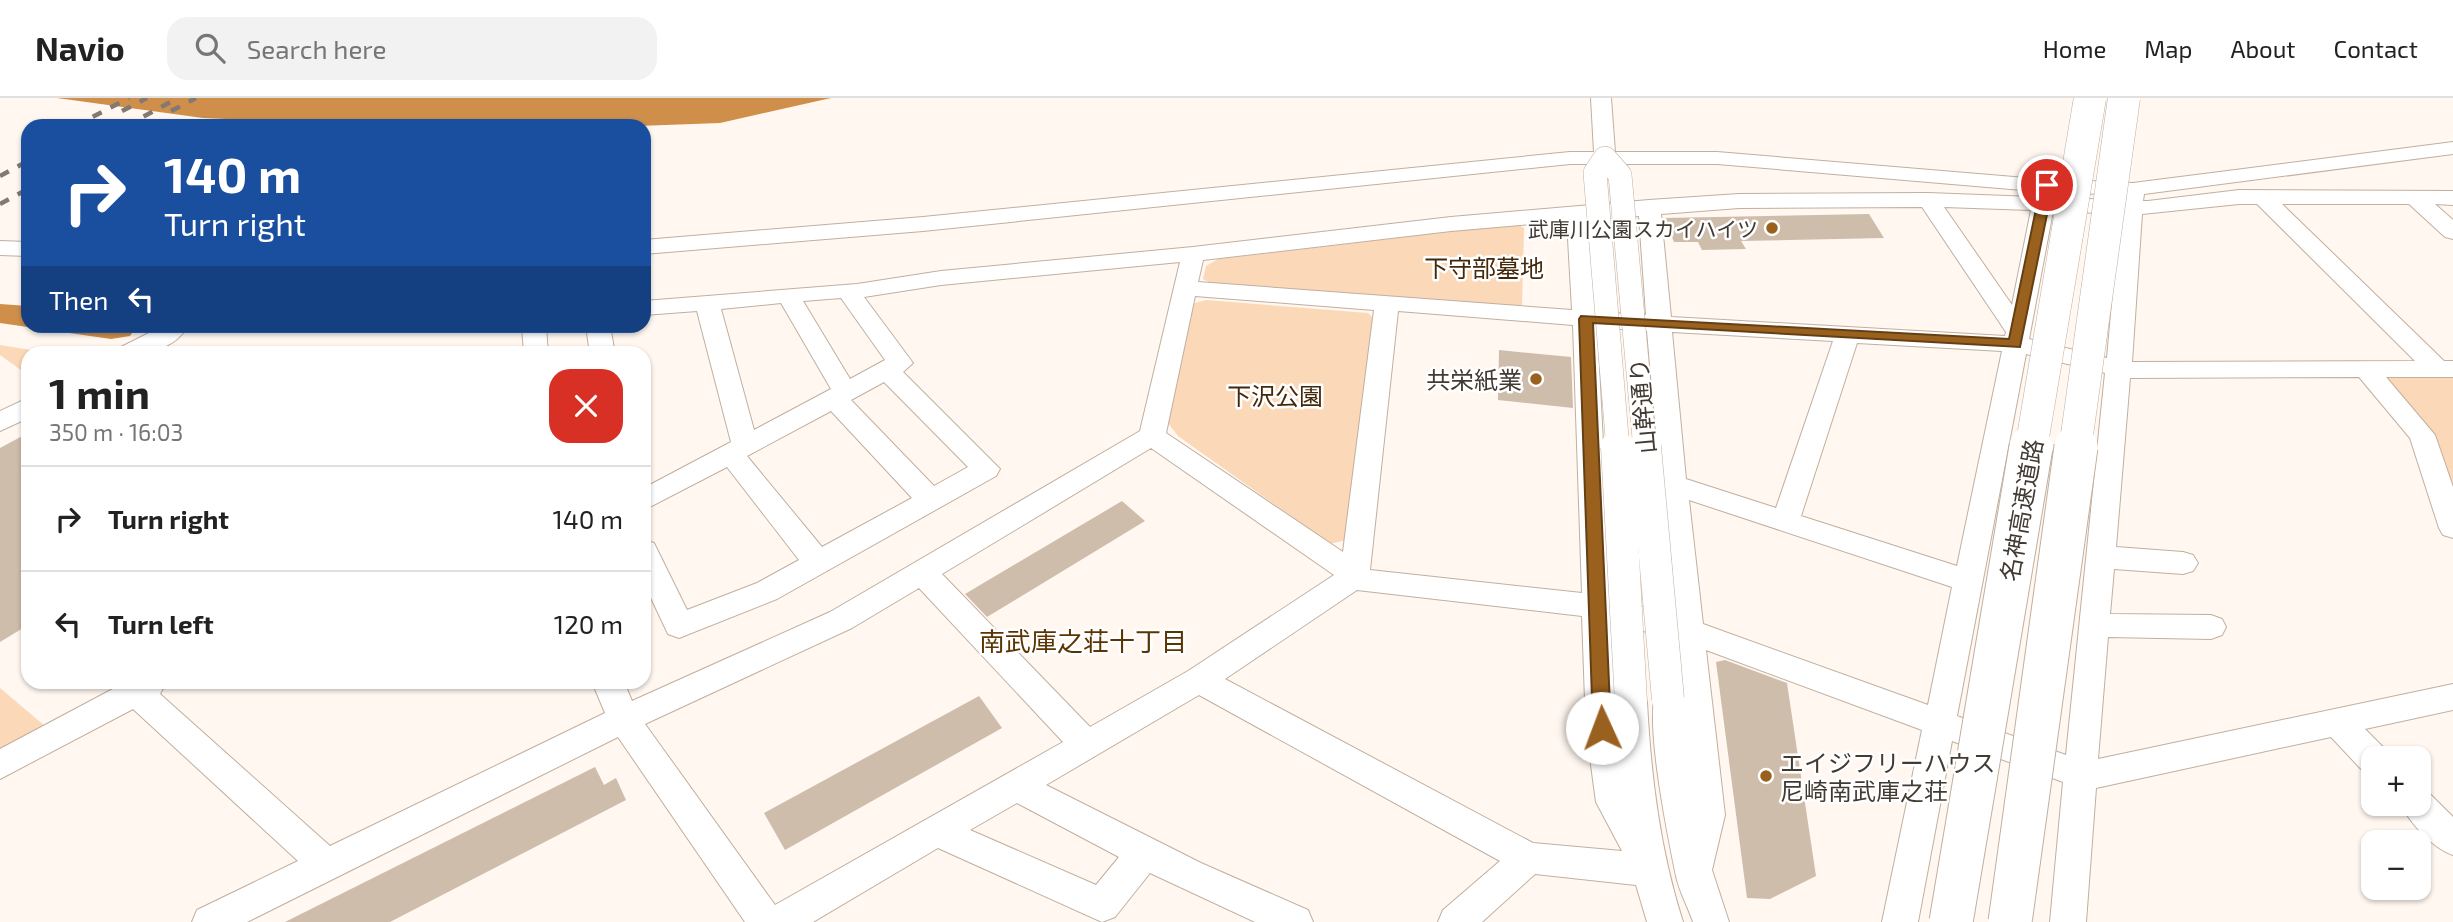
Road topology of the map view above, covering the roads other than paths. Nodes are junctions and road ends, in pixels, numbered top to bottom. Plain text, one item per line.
1 (1601, 98) edge
2 (2090, 98) edge
3 (2123, 98) edge
4 (2453, 148) edge
5 (1605, 155) junction
6 (2046, 195) junction
7 (2263, 197) junction
8 (2133, 198) junction
9 (2415, 198) junction
10 (2453, 198) edge
11 (1928, 200) junction
12 (1649, 207) junction
13 (1578, 213) junction
14 (2453, 232) edge
15 (651, 246) edge
16 (0, 248) edge
17 (21, 249) edge
18 (1193, 254) junction
19 (1185, 288) junction
20 (848, 291) junction
21 (788, 295) junction
22 (707, 302) junction
23 (1387, 304) junction
24 (651, 307) edge
25 (1586, 319) junction
26 (1661, 324) junction
27 (167, 333) edge
28 (1847, 335) junction
29 (2017, 338) junction
30 (143, 346) edge
31 (2119, 369) junction
32 (2445, 369) edge
33 (886, 370) junction
34 (2366, 370) junction
35 (840, 395) junction
36 (21, 411) edge
37 (0, 422) edge
38 (1152, 436) junction
39 (738, 449) junction
40 (1673, 485) junction
41 (651, 496) edge
42 (931, 500) junction
43 (1786, 520) junction
44 (2451, 520) edge
45 (2101, 557) junction
46 (817, 562) junction
47 (2183, 562) dead end
48 (651, 566) edge
49 (922, 572) junction
50 (1355, 576) junction
51 (1968, 581) junction
52 (1598, 607) junction
53 (2094, 625) junction
54 (2211, 627) dead end
55 (1690, 632) junction
56 (1199, 680) junction
57 (141, 689) edge
58 (147, 689) edge
59 (611, 689) edge
60 (2453, 698) edge
61 (624, 719) junction
62 (1941, 723) junction
63 (2339, 724) junction
64 (1086, 745) junction
65 (2361, 747) edge
66 (0, 765) edge
67 (2080, 774) junction
68 (1015, 785) junction
69 (2430, 816) edge
70 (936, 831) junction
71 (2453, 840) edge
72 (1143, 855) junction
73 (1528, 858) junction
74 (327, 865) junction
75 (1648, 868) junction
76 (1693, 875) junction
77 (210, 922) edge
78 (766, 922) edge
79 (780, 922) edge
80 (1295, 922) edge
81 (1456, 922) edge
82 (1665, 922) edge
83 (1711, 922) edge
84 (1900, 922) edge
85 (1951, 922) edge
86 (2010, 922) edge
87 (2068, 922) edge

1 - 5 street
2 - 85 highway, 名神高速道路, bridge
3 - 86 highway, 名神高速道路, bridge
4 - 8 street
5 - 6 street
5 - 15 street
5 - 75 street, 山幹通り, bridge
5 - 76 street, 山幹通り, bridge
6 - 8 street
6 - 11 street
6 - 29 street
7 - 8 street
7 - 9 street
7 - 32 street
8 - 31 street
9 - 10 street
9 - 14 street
11 - 12 street
11 - 29 street
12 - 13 street
12 - 26 street
13 - 18 street
13 - 25 street
16 - 17 street
18 - 19 street
18 - 20 street
19 - 23 street
19 - 38 street
20 - 21 street
20 - 33 street
21 - 22 street
21 - 35 street
22 - 24 street
22 - 39 street
23 - 25 street
23 - 50 street
25 - 26 street
25 - 52 street
26 - 28 street
26 - 40 street
27 - 30 street
28 - 29 street
28 - 43 street
29 - 31 street
29 - 51 street
31 - 34 street
31 - 45 street
32 - 34 street
33 - 35 street
33 - 42 street
34 - 44 street
35 - 39 street
35 - 42 street
36 - 37 street
38 - 49 street
38 - 50 street
39 - 41 street
39 - 46 street
40 - 43 street
40 - 55 street
42 - 46 street
43 - 51 street
45 - 47 street
45 - 53 street
46 - 48 street
49 - 61 street
49 - 64 street
50 - 52 street
50 - 56 street
51 - 62 street
52 - 55 street
52 - 75 street
53 - 54 street
53 - 67 street
55 - 62 street
55 - 76 street
56 - 64 street
56 - 73 street
57 - 66 street
58 - 74 street
59 - 61 street
60 - 63 street
61 - 74 street
61 - 78 street
62 - 67 street
62 - 84 street
63 - 65 street
63 - 67 street
64 - 68 street
67 - 87 street
68 - 70 street
68 - 72 street
69 - 71 street
70 - 72 street
70 - 79 street
72 - 80 street
73 - 75 street
73 - 81 street
74 - 77 street
75 - 82 street, 山幹通り
76 - 83 street, 山幹通り

